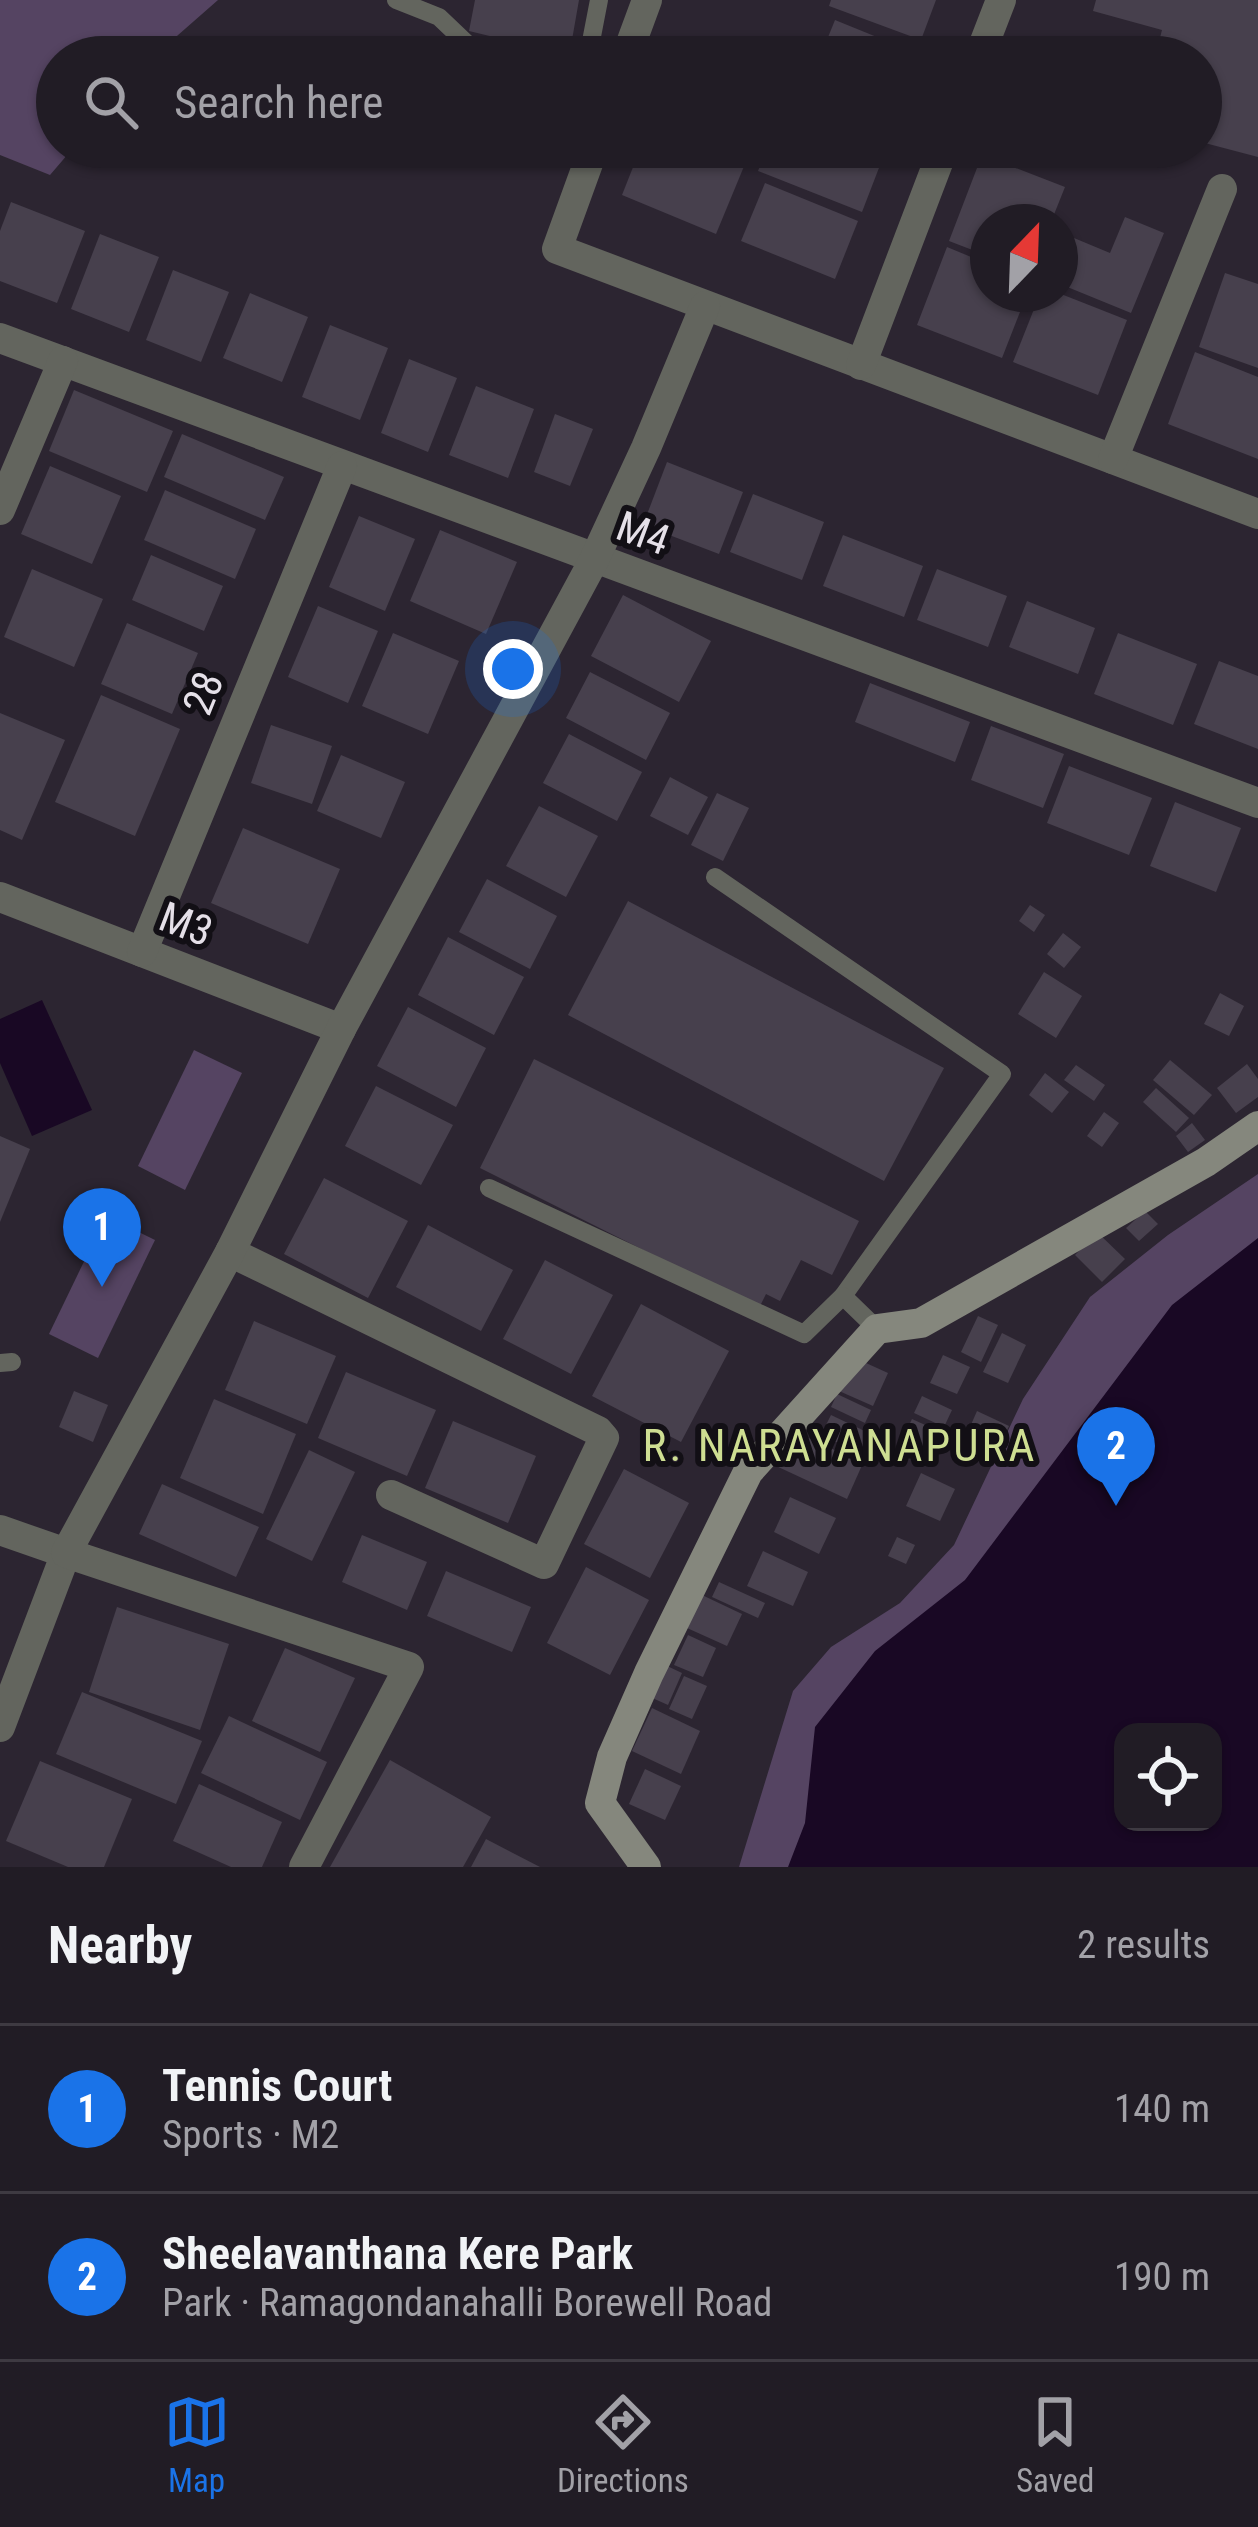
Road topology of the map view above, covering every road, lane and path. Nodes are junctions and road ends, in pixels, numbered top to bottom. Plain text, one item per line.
1 (396, 0) edge
2 (599, 0) edge
3 (647, 0) edge
4 (1000, 0) edge
5 (459, 36) edge
6 (592, 36) edge
7 (634, 36) edge
8 (987, 36) edge
9 (586, 168) edge
10 (936, 168) edge
11 (1222, 189) dead end
12 (705, 306) junction
13 (0, 338) edge
14 (63, 361) junction
15 (861, 365) junction
16 (1113, 459) junction
17 (342, 466) junction
18 (0, 510) edge
19 (1258, 514) edge
20 (594, 560) junction
21 (1258, 803) edge
22 (715, 877) dead end
23 (0, 897) edge
24 (142, 952) junction
25 (341, 1028) junction
26 (1258, 1126) edge
27 (489, 1188) dead end
28 (230, 1252) junction
29 (843, 1296) junction
30 (877, 1328) junction
31 (391, 1495) dead end
32 (0, 1530) edge
33 (66, 1553) junction
34 (0, 1727) edge
35 (304, 1867) edge
36 (646, 1867) edge

1 - 5 lane
2 - 6 lane
3 - 7 street
4 - 8 street
9 - 12 street
10 - 15 street
11 - 16 street
12 - 15 street
12 - 20 street
13 - 14 street, M4
14 - 17 street, M4
14 - 18 street
15 - 16 street
16 - 19 street
17 - 20 street, M4
17 - 24 street, 28
20 - 21 street, M4
20 - 25 street
22 - 29 lane
23 - 24 street, M3
24 - 25 street, M3
25 - 28 street
26 - 30 street
27 - 29 lane
28 - 31 street
28 - 33 street
29 - 30 lane
30 - 36 street
32 - 33 street
33 - 34 street
33 - 35 street

